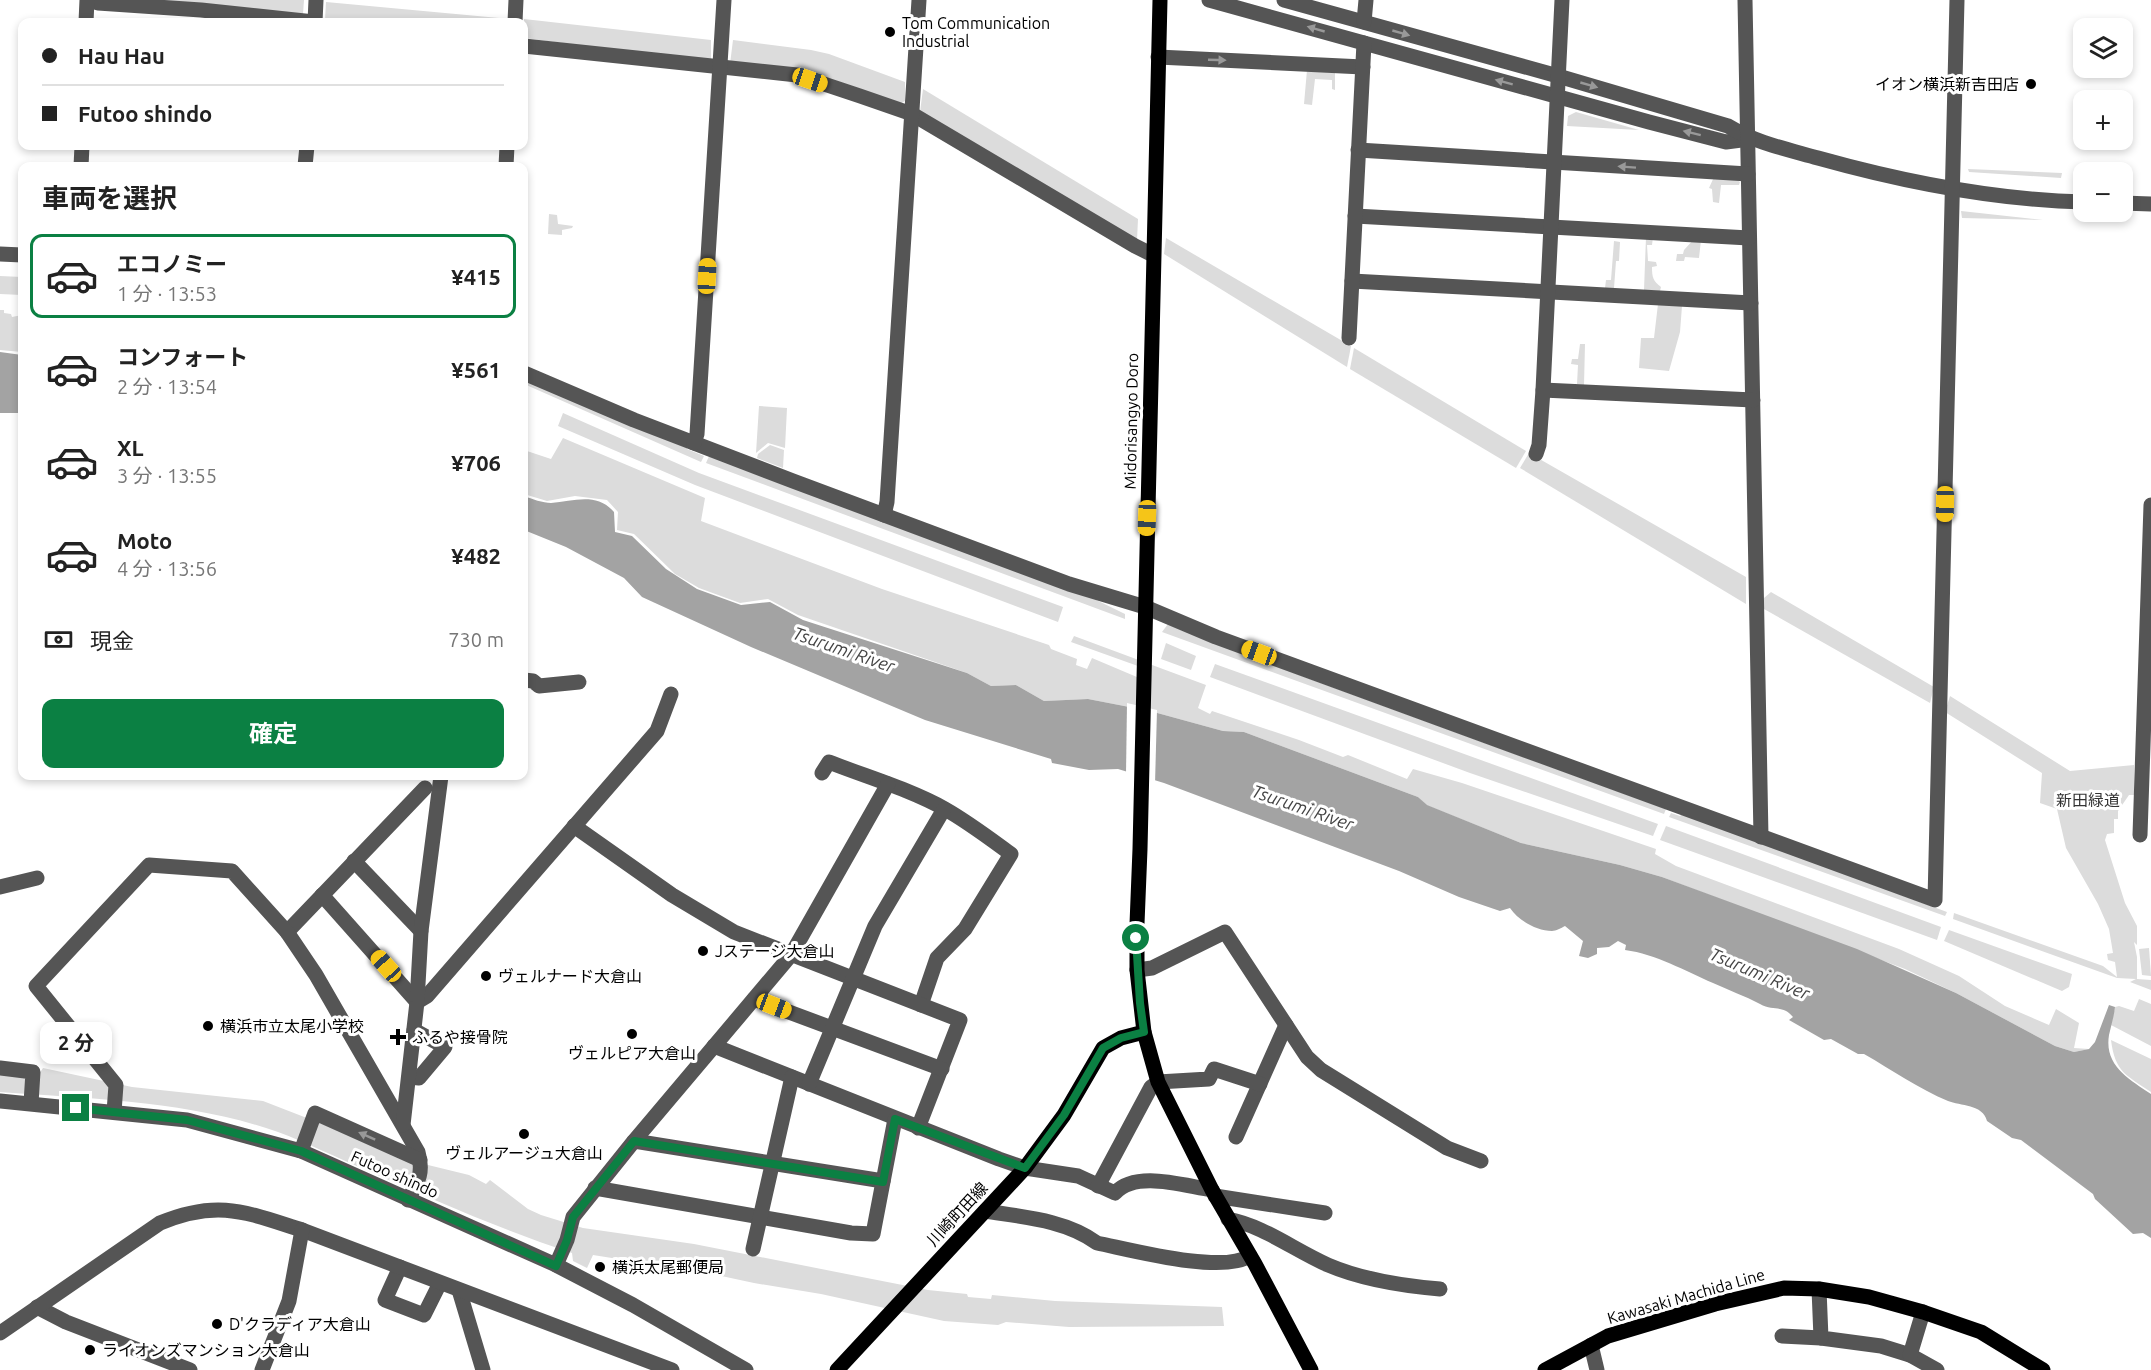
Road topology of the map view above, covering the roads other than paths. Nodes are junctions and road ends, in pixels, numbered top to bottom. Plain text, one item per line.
1 (88, 0) edge
2 (316, 0) edge
3 (516, 0) edge
4 (724, 0) edge
5 (919, 0) edge
6 (1160, 0) edge
7 (1209, 0) edge
8 (1284, 0) edge
9 (1366, 0) edge
10 (1562, 0) edge
11 (1745, 0) edge
12 (1957, 0) edge
13 (86, 18) edge
14 (277, 18) edge
15 (315, 18) edge
16 (515, 18) edge
17 (1364, 22) junction
18 (1364, 43) junction
19 (528, 46) edge
20 (1158, 57) junction
21 (720, 67) junction
22 (1363, 67) junction
23 (1558, 76) junction
24 (1557, 96) junction
25 (912, 114) junction
26 (1749, 139) junction
27 (1358, 150) junction
28 (1554, 162) junction
29 (1748, 174) junction
30 (1952, 189) junction
31 (2073, 202) edge
32 (2133, 203) edge
33 (2151, 204) edge
34 (1355, 216) junction
35 (1551, 226) junction
36 (1749, 238) junction
37 (0, 254) edge
38 (18, 255) edge
39 (1153, 255) junction
40 (1352, 281) junction
41 (1548, 292) junction
42 (1751, 303) junction
43 (1349, 338) dead end
44 (528, 375) edge
45 (1543, 390) junction
46 (1753, 400) junction
47 (694, 443) junction
48 (1536, 454) dead end
49 (2151, 505) edge
50 (884, 514) junction
51 (2150, 569) edge
52 (1145, 607) junction
53 (528, 680) edge
54 (579, 682) dead end
55 (671, 694) dead end
56 (822, 773) dead end
57 (440, 780) edge
58 (888, 784) junction
59 (425, 788) dead end
60 (944, 808) junction
61 (574, 826) junction
62 (2140, 835) dead end
63 (1761, 837) junction
64 (354, 861) junction
65 (37, 878) dead end
66 (0, 887) edge
67 (322, 895) junction
68 (421, 931) junction
69 (286, 932) junction
70 (791, 955) junction
71 (1137, 970) junction
72 (853, 979) junction
73 (754, 999) junction
74 (417, 1002) junction
75 (921, 1005) junction
76 (1286, 1025) junction
77 (833, 1028) junction
78 (414, 1030) junction
79 (1144, 1032) junction
80 (714, 1046) junction
81 (0, 1068) edge
82 (942, 1069) junction
83 (409, 1077) junction
84 (792, 1077) junction
85 (1158, 1082) junction
86 (809, 1084) junction
87 (1260, 1084) junction
88 (0, 1101) edge
89 (31, 1103) junction
90 (114, 1112) junction
91 (895, 1119) junction
92 (403, 1125) junction
93 (918, 1128) junction
94 (1236, 1137) dead end
95 (634, 1141) junction
96 (301, 1151) junction
97 (420, 1160) junction
98 (1481, 1161) dead end
99 (773, 1163) junction
100 (1025, 1168) junction
101 (883, 1182) junction
102 (1098, 1186) junction
103 (595, 1188) junction
104 (1214, 1193) junction
105 (408, 1200) junction
106 (985, 1211) junction
107 (1325, 1213) dead end
108 (760, 1217) junction
109 (1228, 1219) junction
110 (302, 1230) junction
111 (753, 1249) dead end
112 (1250, 1256) junction
113 (556, 1266) junction
114 (399, 1268) junction
115 (440, 1283) junction
116 (1440, 1289) dead end
117 (1819, 1289) junction
118 (459, 1290) junction
119 (37, 1306) junction
120 (1923, 1312) junction
121 (0, 1333) edge
122 (1782, 1336) dead end
123 (1821, 1338) junction
124 (1591, 1345) junction
125 (1910, 1355) junction
126 (190, 1370) edge
127 (262, 1370) edge
128 (483, 1370) edge
129 (672, 1370) edge
130 (746, 1370) edge
131 (837, 1370) edge
132 (1311, 1370) edge
133 (1545, 1370) edge
134 (1597, 1370) edge
135 (1937, 1370) edge
136 (2043, 1370) edge

1 - 13 street
1 - 14 street
2 - 15 street
3 - 16 street
4 - 21 street
5 - 25 street
6 - 20 main road, Midorisangyo Doro
18 -> 7 street
8 - 17 street
9 - 17 street
10 - 23 street
11 - 26 street
12 - 30 street
17 -> 23 street
18 - 22 street
24 -> 18 street
19 - 21 street
20 -> 22 street
20 - 39 main road, Midorisangyo Doro
21 - 25 street
21 - 47 street
22 - 27 street
23 - 24 street
23 -> 26 street
26 -> 24 street
24 - 28 street
25 - 39 street
25 - 50 street
26 - 29 street
26 - 30 street
27 - 28 street
27 - 34 street
29 -> 28 street
28 - 35 street
29 - 36 street
30 - 31 street
30 - 63 street
32 - 33 street
34 - 35 street
34 - 40 street
35 - 36 street
35 - 41 street
36 - 42 street
37 - 38 street
39 - 52 main road, Midorisangyo Doro
40 - 41 street
40 - 43 street
41 - 42 street
41 - 45 street
42 - 46 street
44 - 47 street
45 - 46 street
45 - 48 street
46 - 63 street
47 - 50 street
49 - 51 street
50 - 52 street
51 - 62 street
52 - 63 street
52 - 71 main road, Midorisangyo Doro
53 - 54 street
55 - 61 street
56 - 58 street
57 - 68 street
58 - 60 street
58 - 70 street
59 - 64 street
60 - 72 street
60 - 75 street
61 - 70 street
61 - 74 street
64 - 67 street
64 - 68 street
65 - 66 street
67 - 69 street
67 - 74 street
68 - 74 street
69 - 90 street
69 - 92 street
70 - 72 street
70 - 73 street
71 - 76 street
71 - 79 main road
72 - 75 street
72 - 77 street
73 - 77 street
73 - 80 street
74 - 78 street
75 - 82 street
76 - 87 street
76 - 98 street
77 - 82 street
77 - 86 street
78 - 83 street
78 - 83 street
79 - 85 main road
79 - 100 main road, 川崎町田線
80 - 84 street
80 - 95 street
81 - 89 street
82 - 93 street
83 - 92 street
84 - 86 street
84 - 99 street
85 - 87 street
85 - 102 street
85 - 104 main road
86 - 91 street
87 - 94 street
88 - 89 street, Futoo shindo
89 - 90 street, Futoo shindo
90 - 96 street, Futoo shindo
91 - 93 street
91 - 101 street
92 - 97 street
93 - 100 street
95 - 99 street
95 - 103 street
97 -> 96 street
96 - 105 street, Futoo shindo
97 - 105 street
99 - 101 street
99 - 108 street
100 - 102 street
100 - 106 main road, 川崎町田線
101 - 108 street
102 - 104 street
103 - 108 street
103 - 113 street
104 - 107 street
104 - 109 main road
105 - 113 street, Futoo shindo
106 - 112 street
106 - 131 main road, 川崎町田線
108 - 111 street
109 - 112 main road
109 - 116 street
110 - 114 street
110 - 119 street
110 - 127 street
112 - 132 main road
113 - 130 street, Futoo shindo
114 - 115 street
114 - 115 street
115 - 118 street
117 - 120 main road, Kawasaki Machida Line
117 - 123 street
117 - 124 main road, Kawasaki Machida Line
118 - 128 street
118 - 129 street
119 - 121 street
119 - 126 street
120 - 125 street
120 - 136 main road, Kawasaki Machida Line
122 - 123 street
123 - 125 street
124 - 133 main road, Kawasaki Machida Line
124 - 134 street
125 - 135 street

